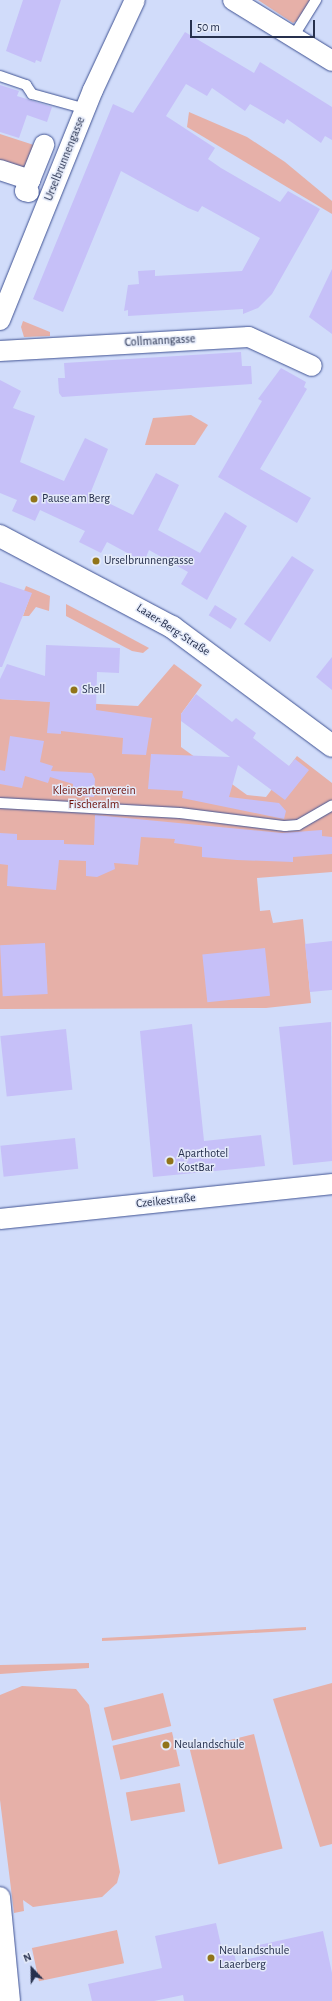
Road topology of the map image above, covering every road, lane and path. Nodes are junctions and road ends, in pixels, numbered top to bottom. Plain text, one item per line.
1 (135, 0) edge
2 (233, 0) edge
3 (316, 0) edge
4 (293, 37) junction
5 (332, 61) edge
6 (0, 76) edge
7 (86, 109) junction
8 (44, 146) dead end
9 (0, 170) edge
10 (0, 320) edge
11 (0, 351) edge
12 (312, 366) dead end
13 (0, 536) edge
14 (332, 746) edge
15 (0, 803) edge
16 (332, 806) edge
17 (332, 1184) edge
18 (0, 1219) edge
19 (0, 1897) edge
20 (10, 2001) edge

1 - 7 street, Urselbrunnengasse
2 - 4 street
3 - 4 lane
4 - 5 street
6 - 7 lane
7 - 10 street, Urselbrunnengasse
8 - 9 street
11 - 12 street, Collmanngasse
13 - 14 main road, Laaer-Berg-Straße
15 - 16 lane
17 - 18 street, Czeikestraße
19 - 20 street

